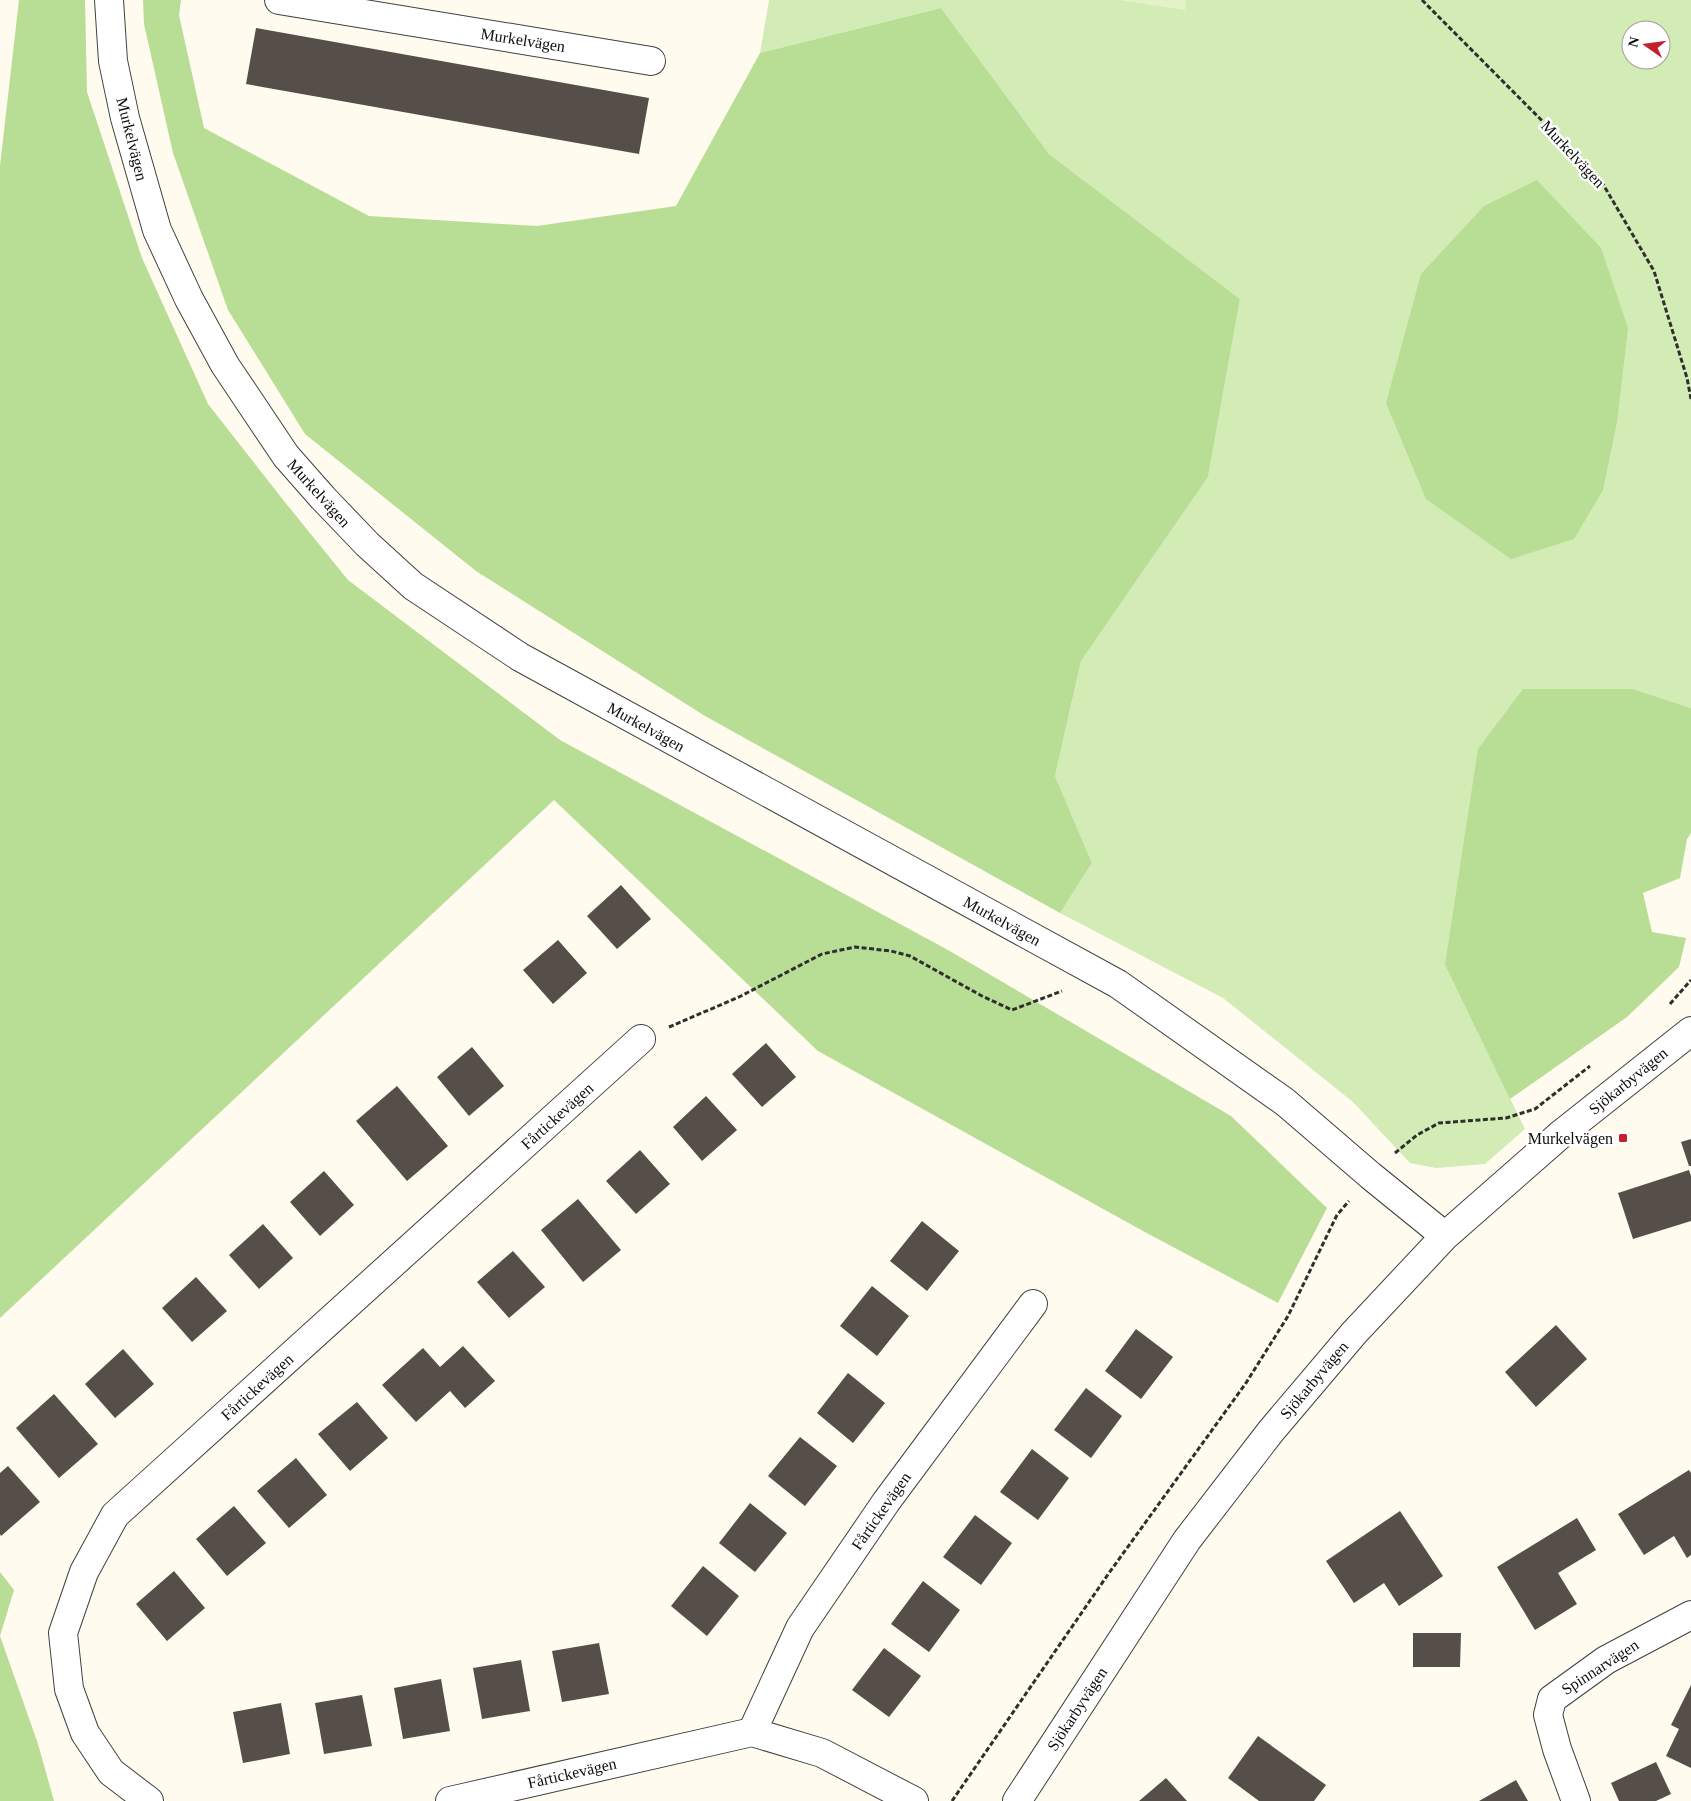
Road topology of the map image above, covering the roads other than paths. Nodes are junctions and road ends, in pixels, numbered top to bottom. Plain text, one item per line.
1 (109, 0) edge
2 (280, 0) edge
3 (364, 7) edge
4 (651, 60) dead end
5 (1691, 1031) edge
6 (641, 1039) road end
7 (1445, 1236) junction
8 (1033, 1304) dead end
9 (1691, 1615) edge
10 (752, 1732) junction
11 (149, 1801) edge
12 (450, 1801) edge
13 (914, 1801) edge
14 (1016, 1801) edge
15 (1576, 1801) edge

1 - 7 street, Murkelvägen
2 - 3 street, Murkelvägen
3 - 4 street, Murkelvägen
5 - 7 street, Sjökarbyvägen
6 - 11 street, Fårtickevägen
7 - 14 street, Sjökarbyvägen
8 - 10 street, Fårtickevägen
9 - 15 street, Spinnarvägen
10 - 12 street, Fårtickevägen
10 - 13 street, Fårtickevägen

